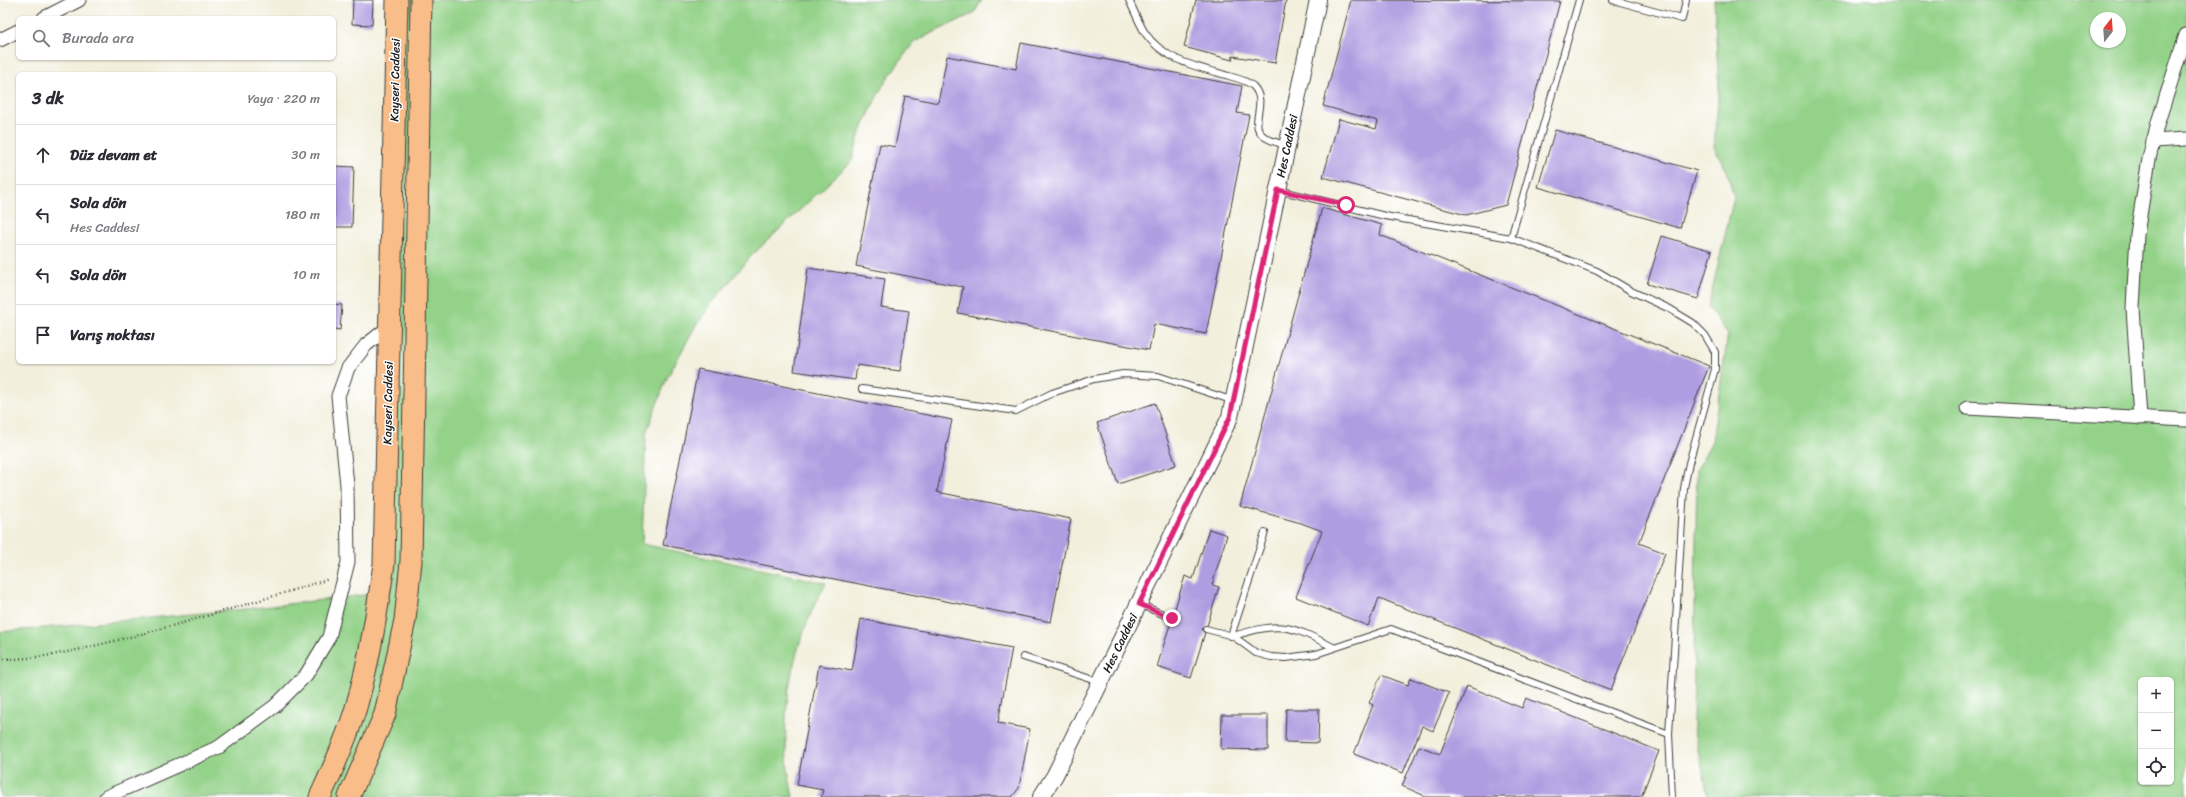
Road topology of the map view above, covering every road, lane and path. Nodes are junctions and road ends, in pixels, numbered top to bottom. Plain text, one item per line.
1 (79, 0) edge
2 (397, 0) edge
3 (421, 0) edge
4 (1129, 0) edge
5 (1318, 0) edge
6 (1579, 0) edge
7 (1613, 0) edge
8 (1686, 0) edge
9 (48, 16) edge
10 (16, 32) edge
11 (2186, 35) edge
12 (0, 40) edge
13 (2186, 139) edge
14 (2153, 141) junction
15 (1287, 145) junction
16 (1278, 190) junction
17 (1511, 238) junction
18 (390, 327) junction
19 (862, 389) dead end
20 (1235, 401) junction
21 (1967, 408) dead end
22 (2140, 418) junction
23 (2186, 420) edge
24 (1265, 532) dead end
25 (345, 574) junction
26 (1139, 604) junction
27 (1172, 618) dead end
28 (1206, 629) dead end
29 (1232, 636) junction
30 (1333, 646) junction
31 (1024, 657) dead end
32 (0, 659) edge
33 (1101, 682) junction
34 (1669, 734) junction
35 (106, 797) edge
36 (320, 797) edge
37 (349, 797) edge
38 (1041, 797) edge
39 (1672, 797) edge

1 - 9 street
2 - 18 main road, Kayseri Caddesi
3 - 37 main road, Kayseri Caddesi
4 - 15 lane
5 - 15 street, Hes Caddesi
6 - 17 lane
7 - 8 lane
10 - 12 street
11 - 14 street
13 - 14 street
14 - 22 street
15 - 16 street, Hes Caddesi
16 - 17 lane
16 - 20 street, Hes Caddesi
17 - 34 lane
18 - 25 street
18 - 36 main road, Kayseri Caddesi
19 - 20 lane
20 - 26 street, Hes Caddesi
21 - 22 street
22 - 23 street
24 - 29 lane
25 - 32 path
25 - 35 street
26 - 27 lane
26 - 33 street, Hes Caddesi
28 - 29 lane
29 - 30 lane
29 - 30 lane
30 - 34 lane
31 - 33 lane
33 - 38 street, Hes Caddesi
34 - 39 lane

